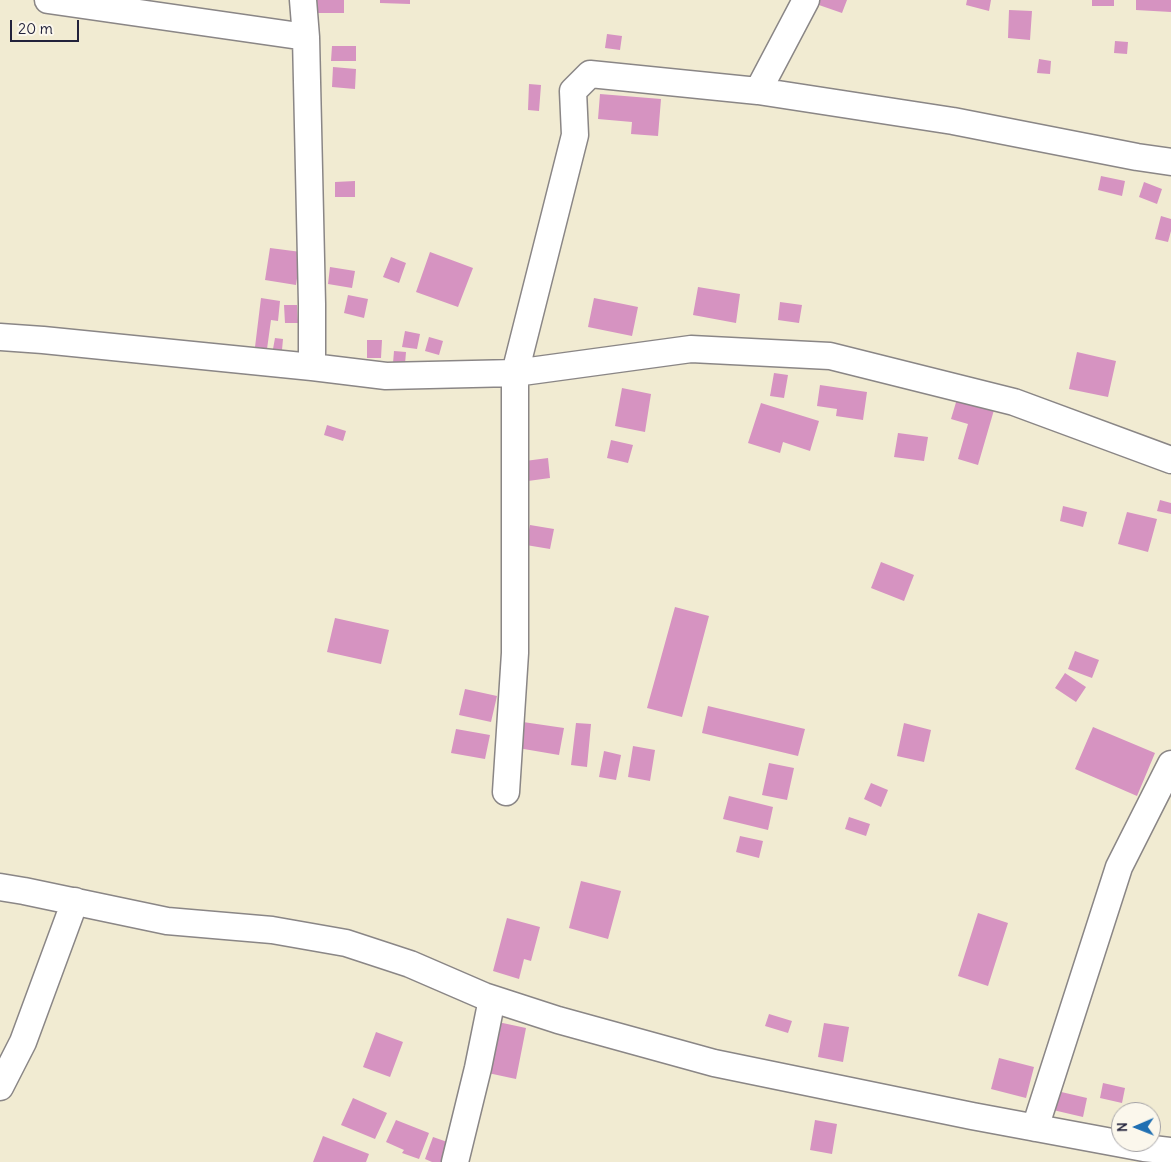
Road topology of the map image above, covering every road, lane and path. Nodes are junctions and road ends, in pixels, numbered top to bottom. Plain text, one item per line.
1 (48, 0) edge
2 (303, 0) edge
3 (806, 0) edge
4 (306, 37) junction
5 (758, 91) junction
6 (1171, 162) edge
7 (0, 337) edge
8 (312, 367) junction
9 (515, 373) junction
10 (1171, 460) edge
11 (1171, 764) edge
12 (506, 792) dead end
13 (0, 887) edge
14 (75, 901) junction
15 (492, 999) junction
16 (0, 1087) edge
17 (1034, 1128) junction
18 (1171, 1151) edge
19 (455, 1162) edge

1 - 4 street
2 - 4 street
3 - 5 street
4 - 8 street
5 - 6 street
5 - 9 street
7 - 8 street
8 - 9 street
9 - 10 street
9 - 12 street
11 - 17 street
13 - 14 street
14 - 15 street
14 - 16 street
15 - 17 street
15 - 19 street
17 - 18 street

